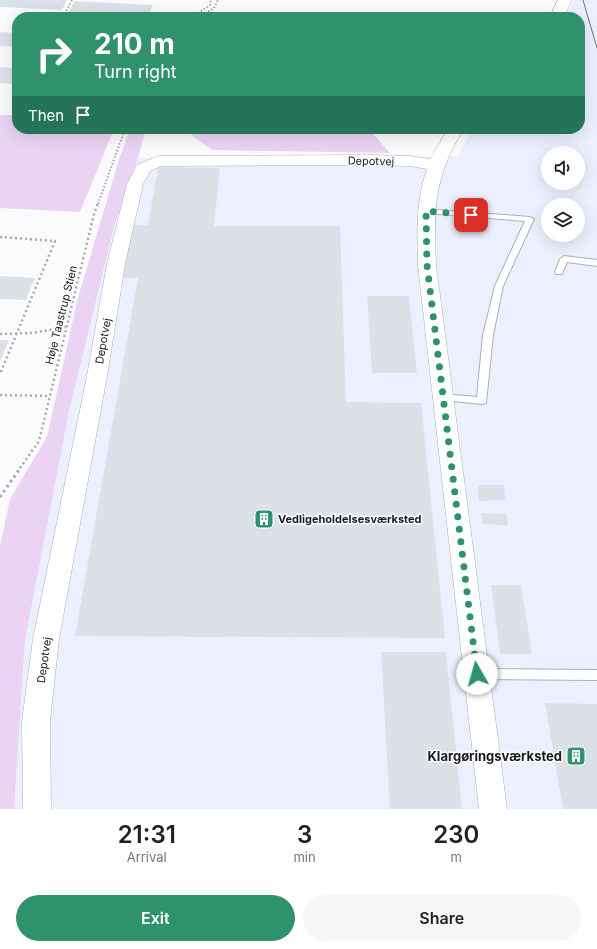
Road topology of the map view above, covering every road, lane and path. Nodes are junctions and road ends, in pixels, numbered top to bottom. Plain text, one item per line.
1 (72, 0) edge
2 (211, 0) edge
3 (218, 0) edge
4 (565, 0) edge
5 (66, 12) edge
6 (200, 12) edge
7 (208, 12) edge
8 (559, 12) edge
9 (123, 134) edge
10 (452, 134) edge
11 (436, 165) junction
12 (426, 211) junction
13 (0, 238) edge
14 (597, 263) edge
15 (559, 272) dead end
16 (66, 328) junction
17 (0, 334) edge
18 (17, 334) junction
19 (0, 374) edge
20 (0, 395) edge
21 (50, 396) junction
22 (443, 397) junction
23 (0, 497) edge
24 (477, 674) junction
25 (597, 675) edge
26 (37, 809) edge
27 (493, 809) edge

1 - 5 path
2 - 6 path
3 - 7 path
4 - 8 street
9 - 16 path, Høje Taastrup Stien
10 - 11 street
11 - 12 street
11 - 26 street, Depotvej
12 - 22 street
12 - 22 lane
13 - 18 path
14 - 15 lane
16 - 18 path
16 - 21 path, Høje Taastrup Stien
17 - 18 path
18 - 19 path
20 - 21 path
21 - 23 path, Høje Taastrup Stien
22 - 24 street
24 - 25 lane
24 - 27 street

